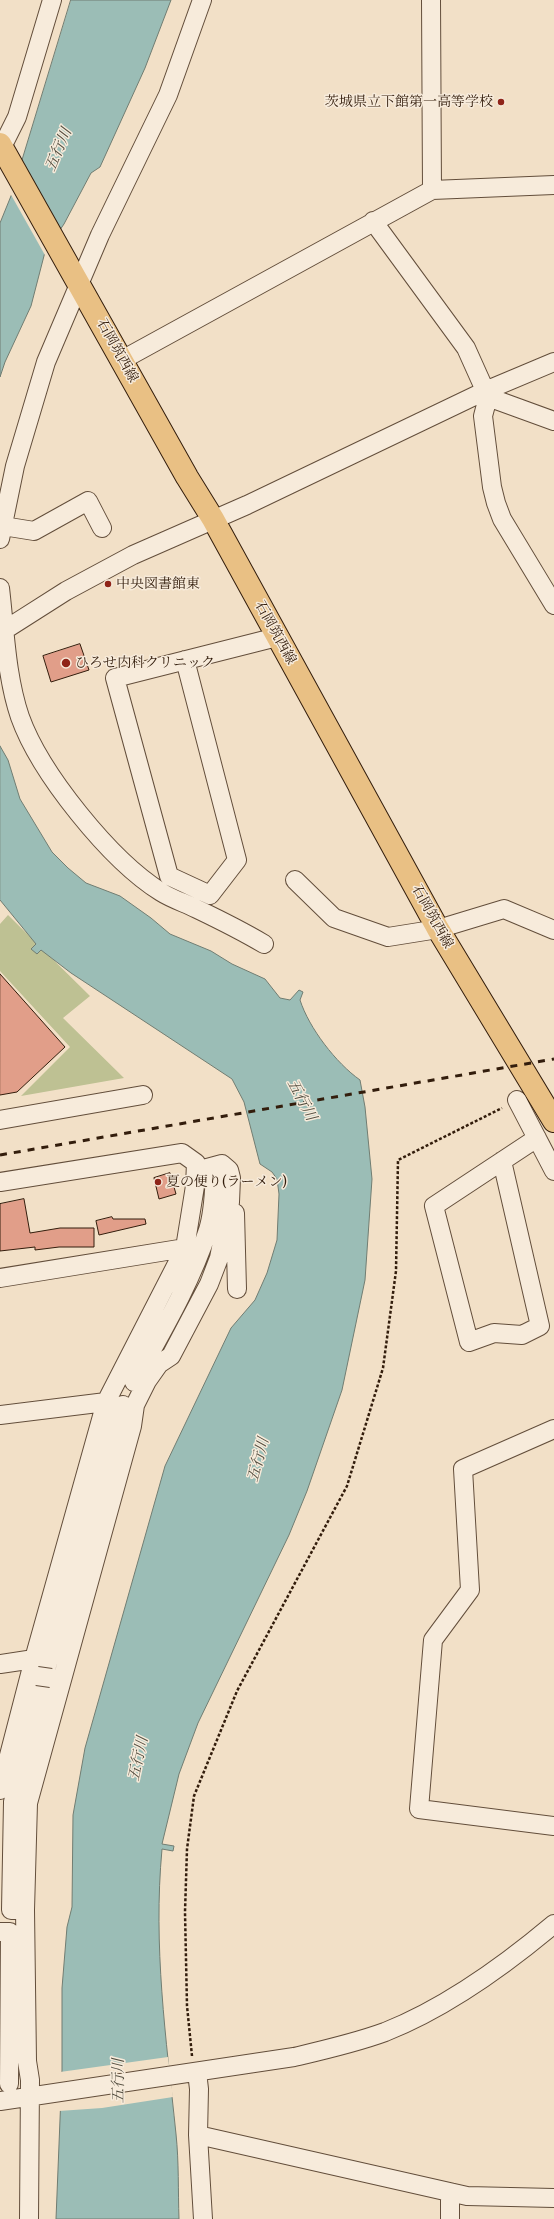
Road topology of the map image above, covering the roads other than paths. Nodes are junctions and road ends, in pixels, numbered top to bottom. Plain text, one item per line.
1 (52, 0) edge
2 (202, 0) edge
3 (431, 0) edge
4 (2, 149) edge
5 (554, 185) edge
6 (432, 190) junction
7 (373, 221) junction
8 (76, 280) junction
9 (122, 360) junction
10 (554, 362) edge
11 (486, 394) junction
12 (554, 421) edge
13 (213, 519) junction
14 (102, 528) dead end
15 (1, 532) edge
16 (0, 588) edge
17 (554, 605) edge
18 (2, 632) edge
19 (277, 636) junction
20 (185, 660) junction
21 (295, 880) dead end
22 (438, 929) junction
23 (554, 930) edge
24 (264, 944) dead end
25 (143, 1095) dead end
26 (517, 1100) road end
27 (0, 1120) edge
28 (554, 1121) edge
29 (537, 1138) junction
30 (502, 1161) junction
31 (196, 1171) junction
32 (554, 1171) edge
33 (215, 1172) dead end
34 (0, 1182) edge
35 (231, 1184) junction
36 (185, 1248) junction
37 (0, 1278) edge
38 (237, 1289) dead end
39 (121, 1399) junction
40 (0, 1416) edge
41 (554, 1429) edge
42 (0, 1664) edge
43 (42, 1674) junction
44 (0, 1790) edge
45 (554, 1826) edge
46 (25, 1910) junction
47 (554, 1924) edge
48 (0, 1932) edge
49 (192, 2073) junction
50 (9, 2084) dead end
51 (35, 2096) junction
52 (0, 2101) edge
53 (198, 2135) junction
54 (450, 2192) junction
55 (554, 2198) edge
56 (29, 2219) edge
57 (203, 2219) edge
58 (450, 2219) edge

1 - 4 street
2 - 8 street
3 - 6 street
4 - 8 main road, 石岡筑西線
5 - 6 street
6 - 7 street
7 - 9 street
7 - 11 street
8 - 9 main road, 石岡筑西線
8 - 15 street
9 - 13 main road, 石岡筑西線
10 - 11 street
11 - 12 street
11 - 13 street
11 - 17 street
13 - 18 street
13 - 19 main road, 石岡筑西線
14 - 15 street
16 - 18 street
18 - 24 street
19 - 20 street
19 - 22 main road, 石岡筑西線
20 - 20 street
21 - 22 street
22 - 23 street
22 - 28 main road, 石岡筑西線
25 - 27 street
26 - 29 street
29 - 30 street
29 - 32 street
30 - 30 street
31 - 34 street
31 - 35 street
31 - 36 street
33 - 39 street
35 - 38 street
35 - 39 street
36 - 37 street
36 - 39 street
39 - 40 street
39 - 43 street
39 - 43 street
39 - 46 street
41 - 45 street
42 - 43 street
43 - 44 street
43 - 46 street
46 - 51 street
47 - 49 street
48 - 50 street
49 - 51 street
49 - 53 street
51 - 52 street
51 - 56 street
53 - 54 street
53 - 57 street
54 - 55 street
54 - 58 street

